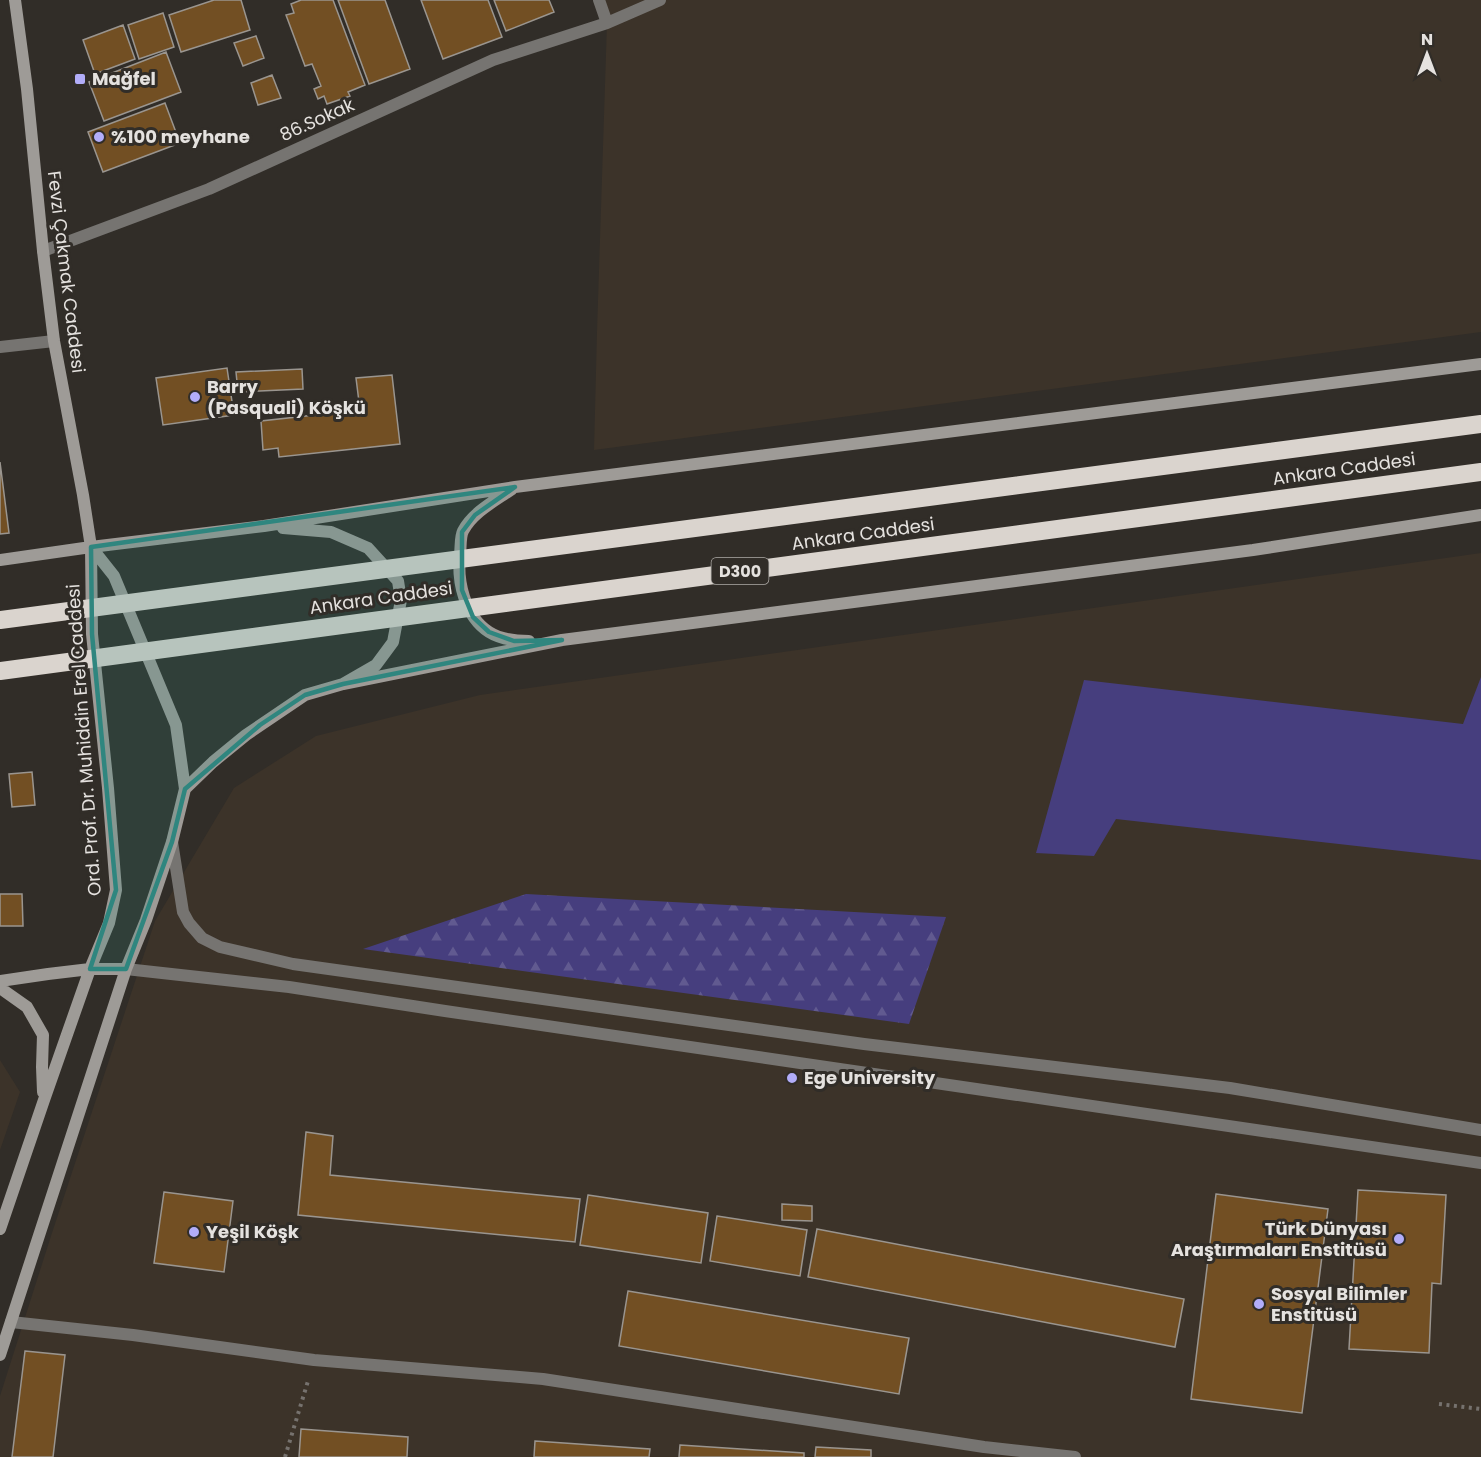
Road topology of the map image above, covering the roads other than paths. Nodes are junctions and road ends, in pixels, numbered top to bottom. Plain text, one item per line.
1 (15, 0) edge
2 (599, 0) edge
3 (660, 0) edge
4 (607, 23) junction
5 (43, 251) junction
6 (54, 341) junction
7 (0, 346) edge
8 (1481, 364) edge
9 (1481, 424) edge
10 (1481, 472) edge
11 (515, 487) junction
12 (1481, 515) edge
13 (264, 526) junction
14 (91, 547) junction
15 (0, 560) edge
16 (0, 620) edge
17 (562, 640) junction
18 (0, 670) edge
19 (343, 684) junction
20 (185, 789) junction
21 (172, 842) junction
22 (90, 969) junction
23 (126, 969) junction
24 (0, 981) edge
25 (0, 988) edge
26 (44, 1100) junction
27 (1481, 1130) edge
28 (1481, 1163) edge
29 (0, 1229) edge
30 (11, 1322) junction
31 (0, 1355) edge
32 (1076, 1457) edge

1 - 5 main road, Fevzi Çakmak Caddesi
2 - 4 street
3 - 4 street, 86.Sokak
4 - 5 street, 86.Sokak
5 - 6 main road, Fevzi Çakmak Caddesi
6 - 7 street
6 - 14 main road, Fevzi Çakmak Caddesi
8 - 11 main road
9 - 16 highway, Ankara Caddesi
10 - 18 highway, Ankara Caddesi / D300
11 - 13 main road
11 - 17 main road
12 - 17 main road
13 - 14 main road
13 - 19 main road
14 - 15 main road
14 - 20 main road
14 - 22 main road, Ord. Prof. Dr. Muhiddin Erel Caddesi
17 - 19 main road
19 - 20 main road
20 - 21 main road
21 - 23 main road
21 - 27 street
22 - 23 main road
22 - 24 main road
22 - 26 main road, Ord. Prof. Dr. Muhiddin Erel Caddesi
23 - 28 street
23 - 30 main road
25 - 26 main road
26 - 29 main road, Ord. Prof. Dr. Muhiddin Erel Caddesi
30 - 31 main road
30 - 32 street

